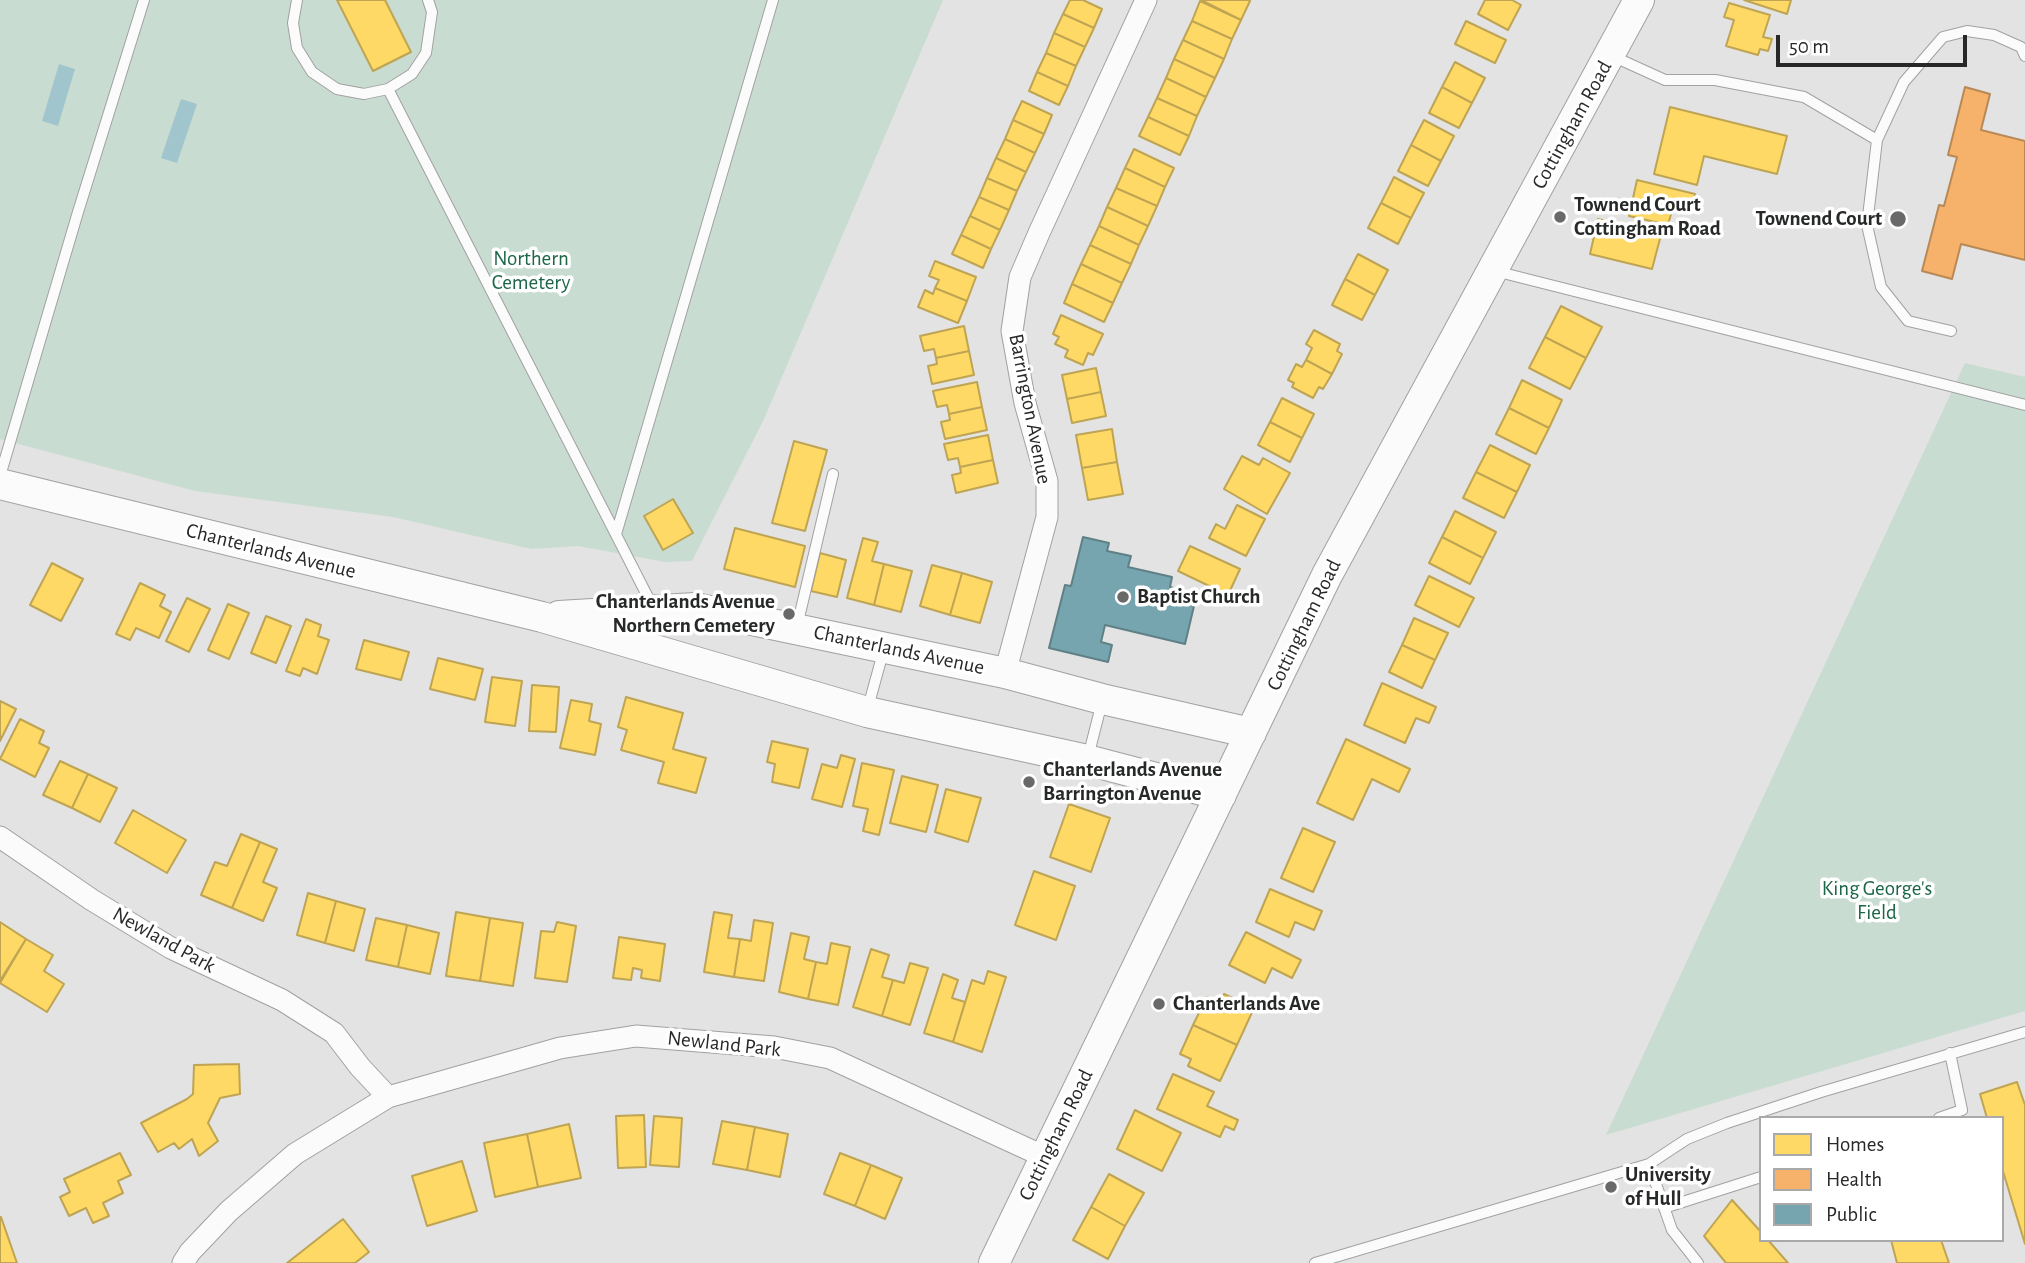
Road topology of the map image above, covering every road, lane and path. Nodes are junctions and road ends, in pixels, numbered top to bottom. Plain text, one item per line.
1 (144, 0) edge
2 (297, 0) edge
3 (428, 0) edge
4 (773, 0) edge
5 (1146, 0) edge
6 (1639, 0) edge
7 (434, 6) edge
8 (1610, 55) junction
9 (2025, 56) edge
10 (388, 89) junction
11 (1877, 140) junction
12 (1493, 270) junction
13 (1951, 331) dead end
14 (2025, 405) edge
15 (833, 474) dead end
16 (0, 476) edge
17 (0, 484) edge
18 (616, 534) junction
19 (654, 609) junction
20 (542, 617) junction
21 (797, 629) junction
22 (885, 646) junction
23 (1005, 673) junction
24 (1102, 699) junction
25 (867, 712) junction
26 (1251, 733) junction
27 (1087, 760) junction
28 (1221, 795) junction
29 (0, 837) edge
30 (2025, 1032) edge
31 (1950, 1053) junction
32 (388, 1097) junction
33 (1945, 1116) edge
34 (1045, 1157) junction
35 (1649, 1164) junction
36 (1759, 1178) edge
37 (1664, 1208) junction
38 (183, 1263) edge
39 (994, 1263) edge
40 (1315, 1263) edge
41 (1698, 1263) edge

1 - 16 lane
2 - 10 lane
3 - 7 lane
4 - 18 lane
5 - 23 street, Barrington Avenue
6 - 8 street, Cottingham Road
7 - 10 lane
8 - 11 lane
8 - 12 street, Cottingham Road
9 - 11 lane
10 - 18 lane
11 - 13 lane
12 - 14 lane
12 - 26 street, Cottingham Road
15 - 21 lane
17 - 20 street, Chanterlands Avenue
18 - 19 lane
19 - 20 street, Chanterlands Avenue
19 - 21 street, Chanterlands Avenue
20 - 25 street, Chanterlands Avenue
21 - 22 street, Chanterlands Avenue
22 - 23 street, Chanterlands Avenue
22 - 25 lane
23 - 24 street, Chanterlands Avenue
24 - 26 street, Chanterlands Avenue
24 - 27 lane
25 - 27 street, Chanterlands Avenue
26 - 28 street, Cottingham Road
27 - 28 street, Chanterlands Avenue
28 - 34 street, Cottingham Road
29 - 32 street, Newland Park
30 - 31 lane
31 - 33 lane
31 - 35 lane
32 - 34 street, Newland Park
32 - 38 street, Newland Park
34 - 39 street, Cottingham Road
35 - 37 lane
35 - 40 lane
36 - 37 lane
37 - 41 lane

